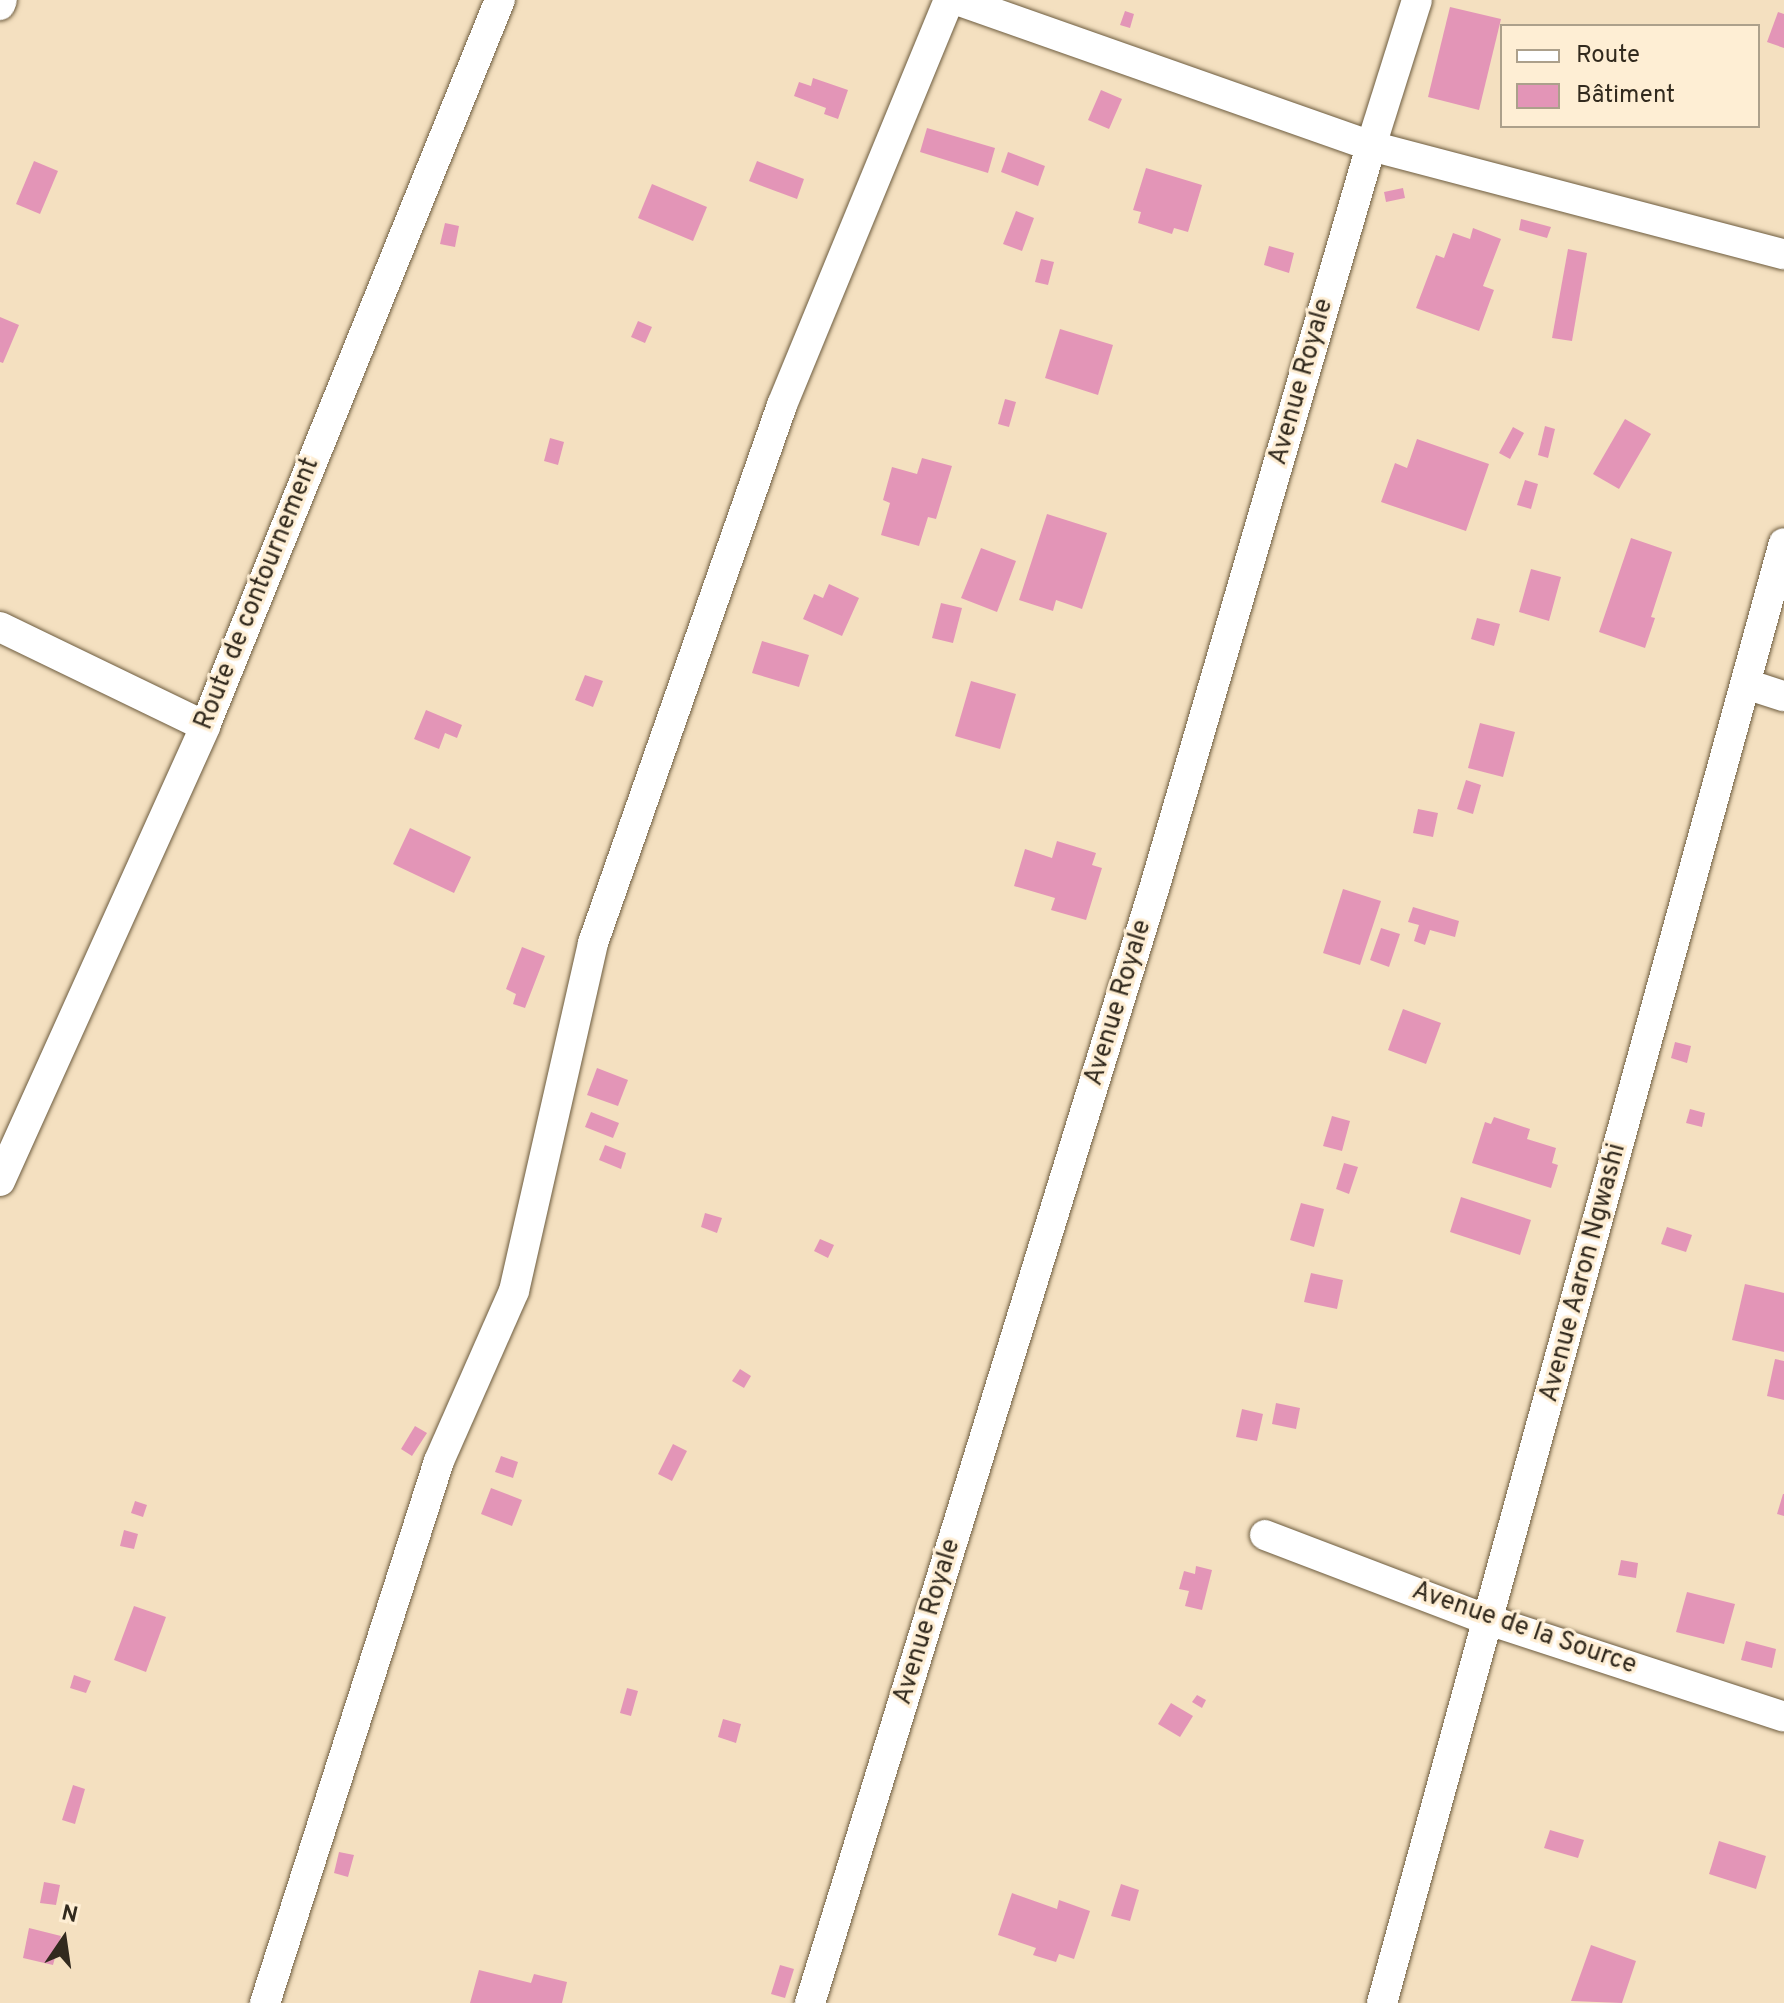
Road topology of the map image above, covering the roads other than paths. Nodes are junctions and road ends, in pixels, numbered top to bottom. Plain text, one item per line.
1 (500, 0) edge
2 (949, 0) edge
3 (957, 0) edge
4 (1417, 0) edge
5 (1371, 146) junction
6 (1784, 254) edge
7 (1784, 543) edge
8 (0, 627) edge
9 (1746, 684) junction
10 (1784, 696) edge
11 (205, 726) junction
12 (0, 1181) edge
13 (1265, 1535) dead end
14 (1488, 1620) junction
15 (1784, 1717) edge
16 (265, 2003) edge
17 (810, 2003) edge
18 (1382, 2003) edge

1 - 11 street, Route de contournement
2 - 16 street
3 - 5 street
4 - 5 street, Avenue Royale
5 - 6 street
5 - 17 street, Avenue Royale
7 - 9 street, Avenue Aaron Ngwashi
8 - 11 street
9 - 10 street
9 - 14 street, Avenue Aaron Ngwashi
11 - 12 street, Route de contournement
13 - 14 street, Avenue de la Source
14 - 15 street, Avenue de la Source
14 - 18 street, Avenue Aaron Ngwashi

